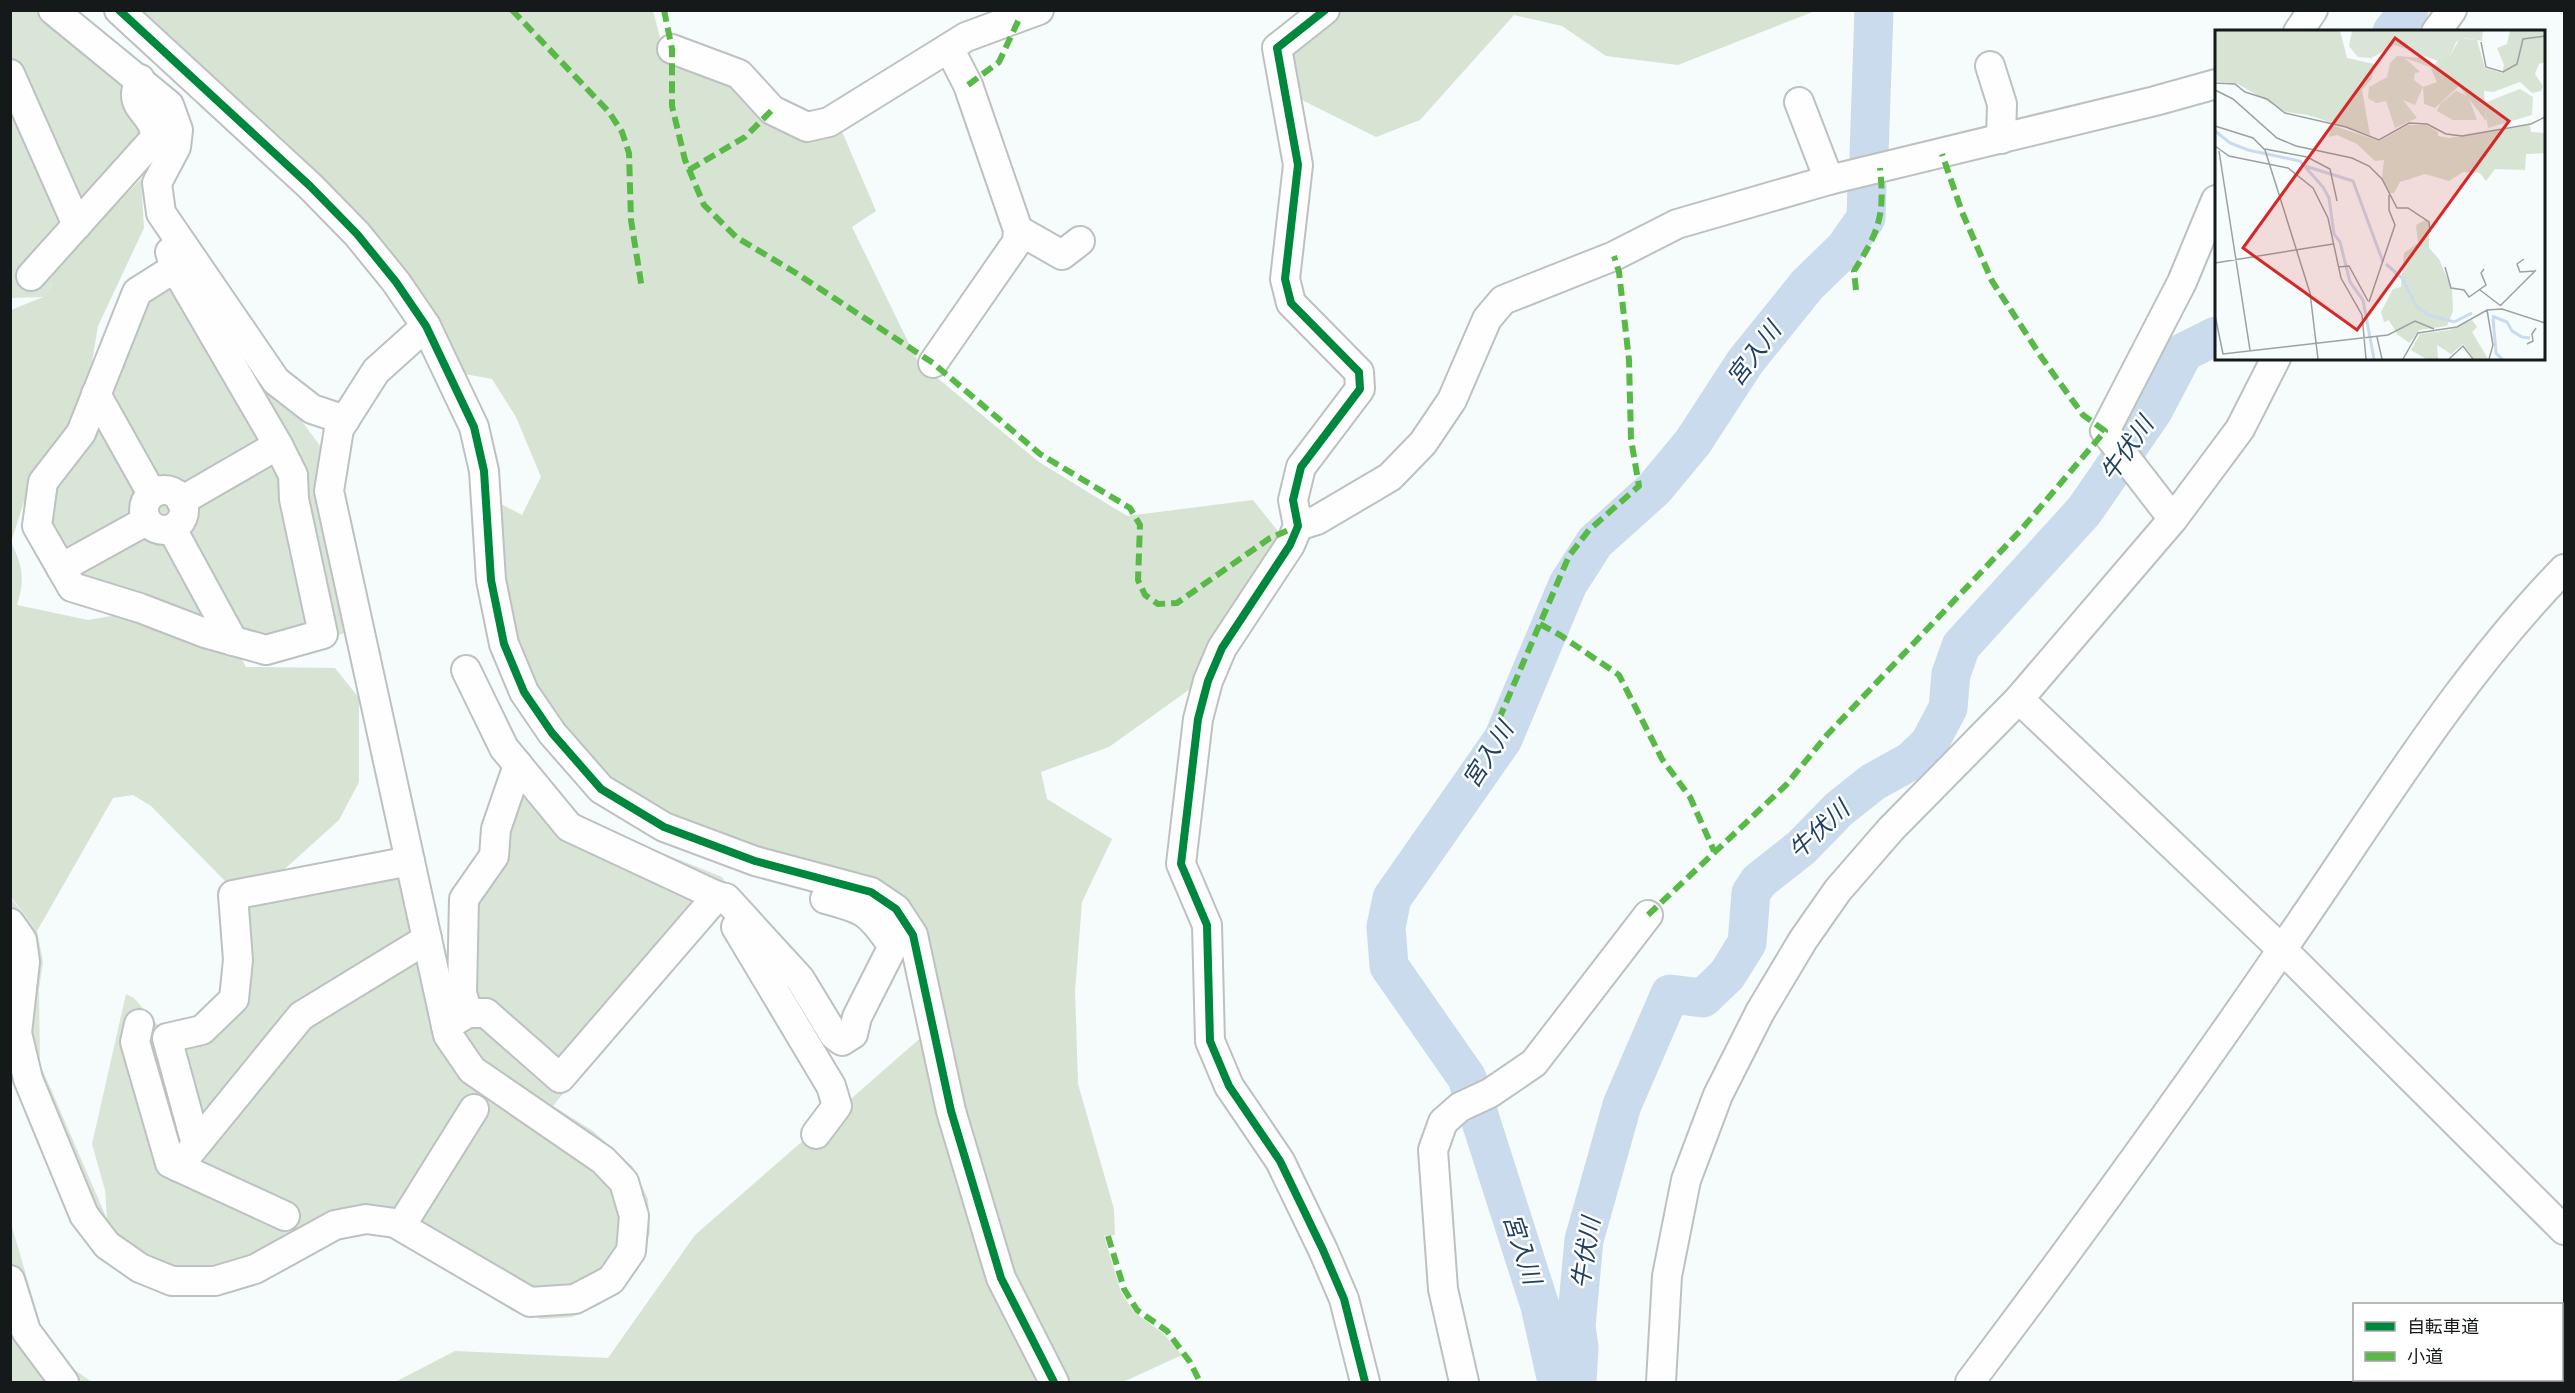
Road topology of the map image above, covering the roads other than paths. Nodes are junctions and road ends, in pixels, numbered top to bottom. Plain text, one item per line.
1 (53, 10) edge
2 (119, 10) edge
3 (1039, 10) edge
4 (1325, 10) edge
5 (2313, 10) edge
6 (2452, 10) edge
7 (2299, 30) edge
8 (2437, 30) edge
9 (949, 48) junction
10 (672, 49) dead end
11 (1990, 66) dead end
12 (10, 74) edge
13 (140, 79) junction
14 (2215, 85) edge
15 (1799, 102) dead end
16 (2001, 140) junction
17 (1829, 180) junction
18 (2215, 205) edge
19 (77, 225) junction
20 (1018, 230) junction
21 (1080, 241) dead end
22 (178, 256) junction
23 (28, 274) edge
24 (426, 326) junction
25 (2275, 360) edge
26 (933, 363) dead end
27 (96, 394) junction
28 (345, 420) junction
29 (278, 445) junction
30 (152, 494) junction
31 (181, 501) junction
32 (2173, 519) junction
33 (159, 525) junction
34 (1298, 526) junction
35 (61, 568) junction
36 (2565, 569) edge
37 (233, 641) junction
38 (466, 670) dead end
39 (2019, 699) junction
40 (518, 765) junction
41 (410, 861) junction
42 (752, 879) dead end
43 (717, 896) junction
44 (1648, 915) dead end
45 (10, 923) edge
46 (427, 939) junction
47 (2282, 951) junction
48 (457, 1019) junction
49 (139, 1024) dead end
50 (474, 1109) dead end
51 (816, 1134) dead end
52 (196, 1144) junction
53 (178, 1167) junction
54 (285, 1216) dead end
55 (401, 1226) junction
56 (2565, 1230) edge
57 (10, 1280) edge
58 (18, 1336) edge
59 (64, 1383) edge
60 (1054, 1383) edge
61 (1365, 1383) edge
62 (1464, 1383) edge
63 (1661, 1383) edge
64 (1970, 1383) edge

1 - 13 street
2 - 24 street
3 - 9 street
4 - 34 street
5 - 7 street
6 - 8 street
9 - 10 street
9 - 20 street
11 - 16 street
12 - 19 street
13 - 19 street
13 - 22 street
14 - 16 street
15 - 17 street
16 - 17 street
17 - 34 street
18 - 32 street
19 - 23 street
20 - 21 street
20 - 26 street
22 - 27 street
22 - 28 street
22 - 29 street
24 - 28 street
24 - 60 street
25 - 32 street
27 - 30 street
27 - 35 street
28 - 41 street
29 - 31 street
29 - 37 street
30 - 31 street
30 - 33 street
31 - 33 street
32 - 39 street
33 - 35 street
33 - 37 street
34 - 61 street
35 - 37 street
36 - 47 street
38 - 40 street
39 - 47 street
39 - 63 street
40 - 43 street
40 - 48 street
41 - 46 street
41 - 52 street
42 - 43 street
43 - 48 street
43 - 51 street
44 - 62 street
45 - 55 street
46 - 48 street
46 - 52 street
47 - 56 street
47 - 64 street
48 - 55 street
49 - 53 street
50 - 55 street
52 - 53 street
53 - 54 street
57 - 58 street
58 - 59 street

